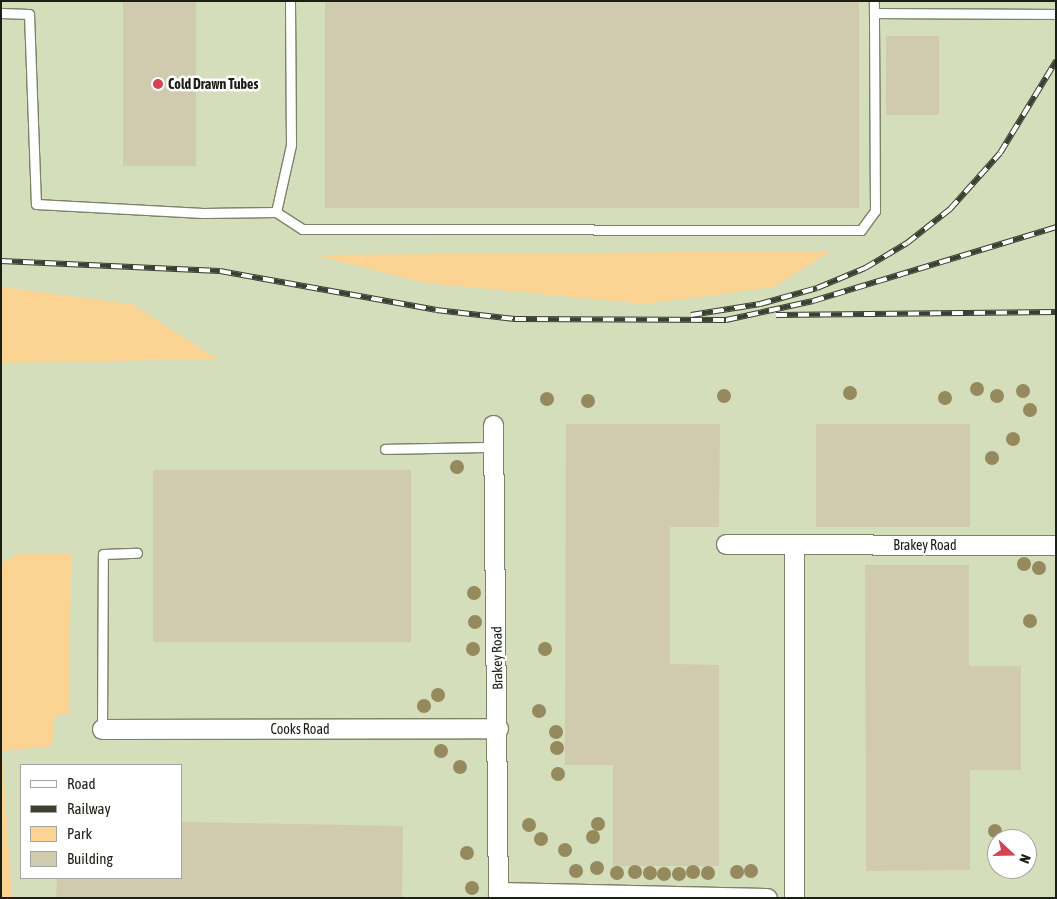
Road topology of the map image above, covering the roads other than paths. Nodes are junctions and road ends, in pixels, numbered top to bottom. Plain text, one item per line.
1 (290, 1) edge
2 (874, 1) edge
3 (1, 12) edge
4 (874, 13) junction
5 (1056, 14) edge
6 (276, 212) junction
7 (494, 425) dead end
8 (494, 447) junction
9 (385, 449) dead end
10 (726, 544) dead end
11 (794, 545) junction
12 (1056, 545) edge
13 (137, 553) dead end
14 (498, 728) junction
15 (102, 729) joint
16 (498, 895) edge
17 (767, 898) edge
18 (794, 898) edge

1 - 6 lane
2 - 4 lane
3 - 6 lane
4 - 5 lane
4 - 6 lane
7 - 8 street, Brakey Road
8 - 9 lane
8 - 14 street, Brakey Road
10 - 11 street, Brakey Road
11 - 12 street, Brakey Road
11 - 18 street
13 - 15 lane
14 - 15 street, Cooks Road
14 - 16 street, Brakey Road
16 - 17 street, Brakey Road

